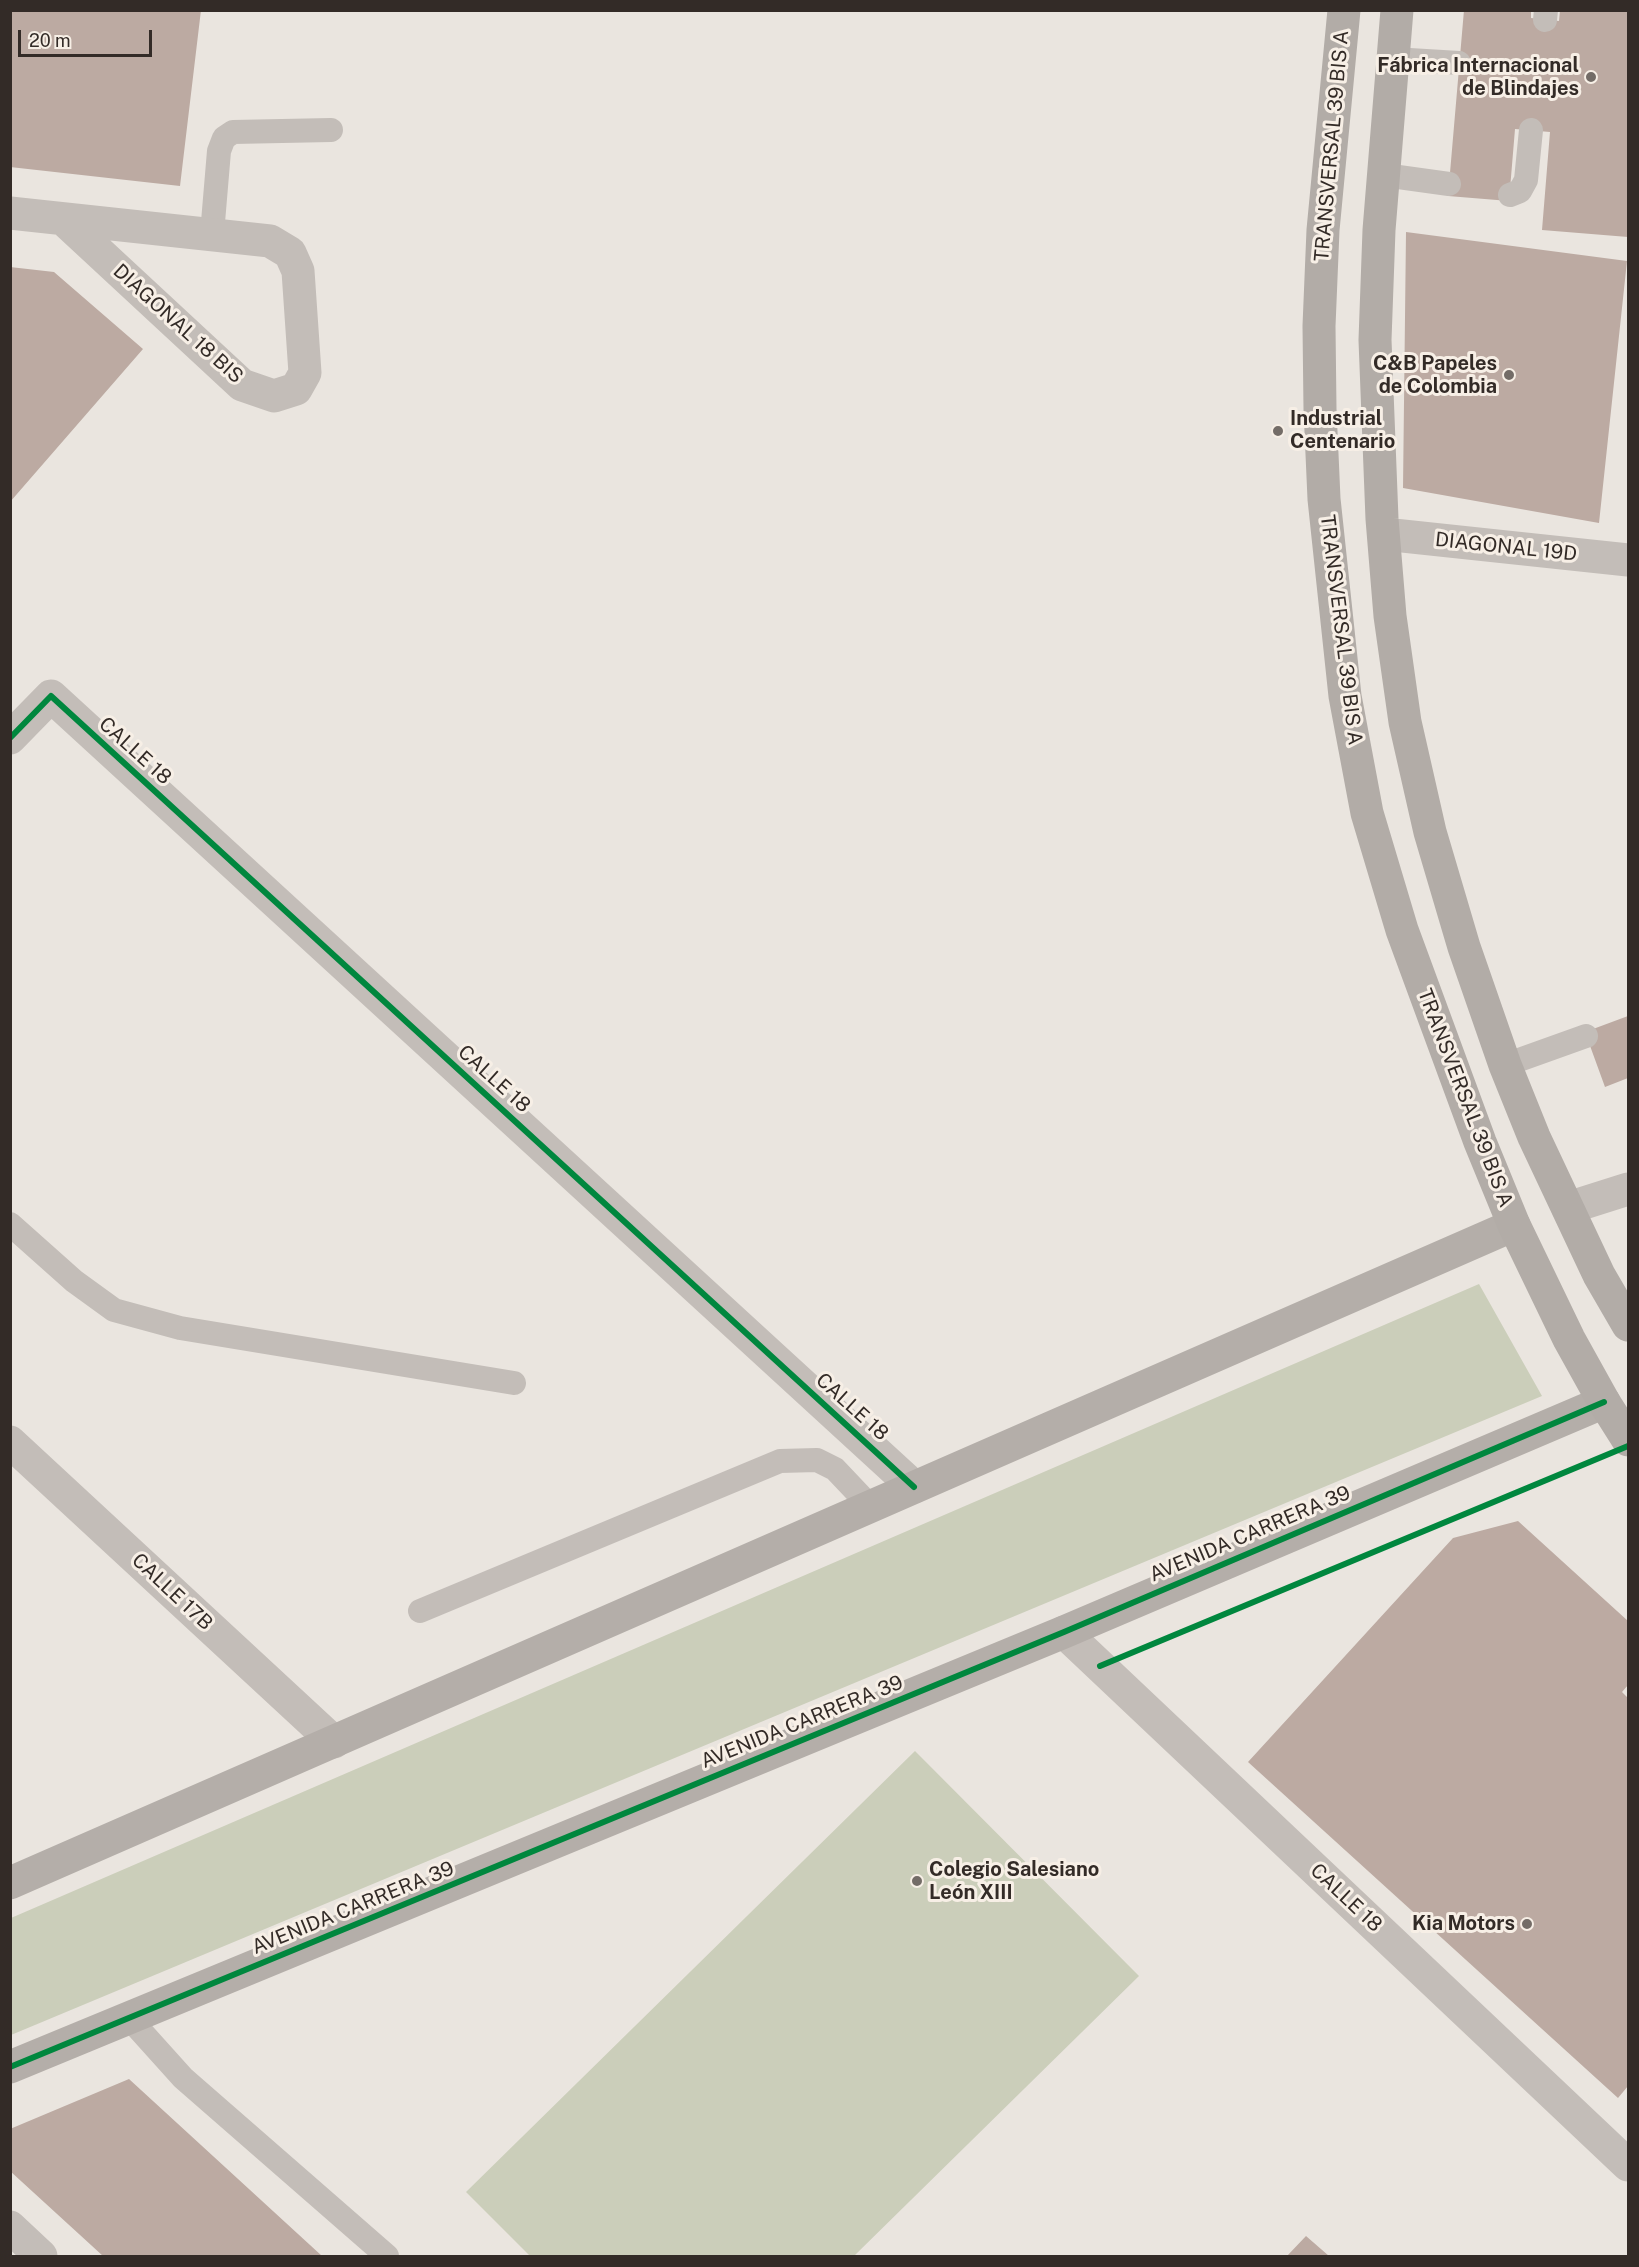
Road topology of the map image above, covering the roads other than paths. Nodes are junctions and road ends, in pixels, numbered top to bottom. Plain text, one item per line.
1 (1344, 10) edge
2 (1397, 10) edge
3 (1393, 59) junction
4 (1460, 63) dead end
5 (331, 129) dead end
6 (1532, 130) dead end
7 (1384, 175) junction
8 (1449, 184) dead end
9 (1510, 195) dead end
10 (10, 213) edge
11 (63, 219) junction
12 (212, 234) junction
13 (1384, 534) junction
14 (1629, 560) edge
15 (10, 738) edge
16 (1586, 1036) dead end
17 (1505, 1065) junction
18 (1629, 1189) edge
19 (1568, 1208) junction
20 (10, 1224) edge
21 (1514, 1225) junction
22 (1629, 1325) edge
23 (514, 1383) dead end
24 (1604, 1402) junction
25 (1629, 1440) edge
26 (10, 1442) edge
27 (914, 1487) junction
28 (870, 1506) junction
29 (420, 1611) dead end
30 (1064, 1632) junction
31 (333, 1742) junction
32 (10, 1883) edge
33 (129, 2018) junction
34 (10, 2067) edge
35 (1629, 2165) edge
36 (10, 2227) edge
37 (41, 2256) edge
38 (387, 2256) edge

1 - 21 main road, TRANSVERSAL 39 BIS A
2 - 3 main road
3 - 4 lane
3 - 7 main road
5 - 12 lane
6 - 9 lane
7 - 8 lane
7 - 13 main road
10 - 11 street, DIAGONAL 18 BIS
11 - 12 street, DIAGONAL 18 BIS
11 - 12 street, DIAGONAL 18 BIS
13 - 14 street, DIAGONAL 19D
13 - 17 main road
15 - 27 street, CALLE 18
16 - 17 lane
17 - 19 main road
18 - 19 street
19 - 22 main road
20 - 23 lane
21 - 24 main road, TRANSVERSAL 39 BIS A
21 - 27 street
24 - 25 main road, TRANSVERSAL 39 BIS A
24 - 30 street, AVENIDA CARRERA 39
26 - 31 street, CALLE 17B
27 - 28 street
28 - 29 lane
28 - 31 street
30 - 33 street, AVENIDA CARRERA 39
30 - 35 street, CALLE 18
31 - 32 street
33 - 34 street, AVENIDA CARRERA 39
33 - 38 lane
36 - 37 street

